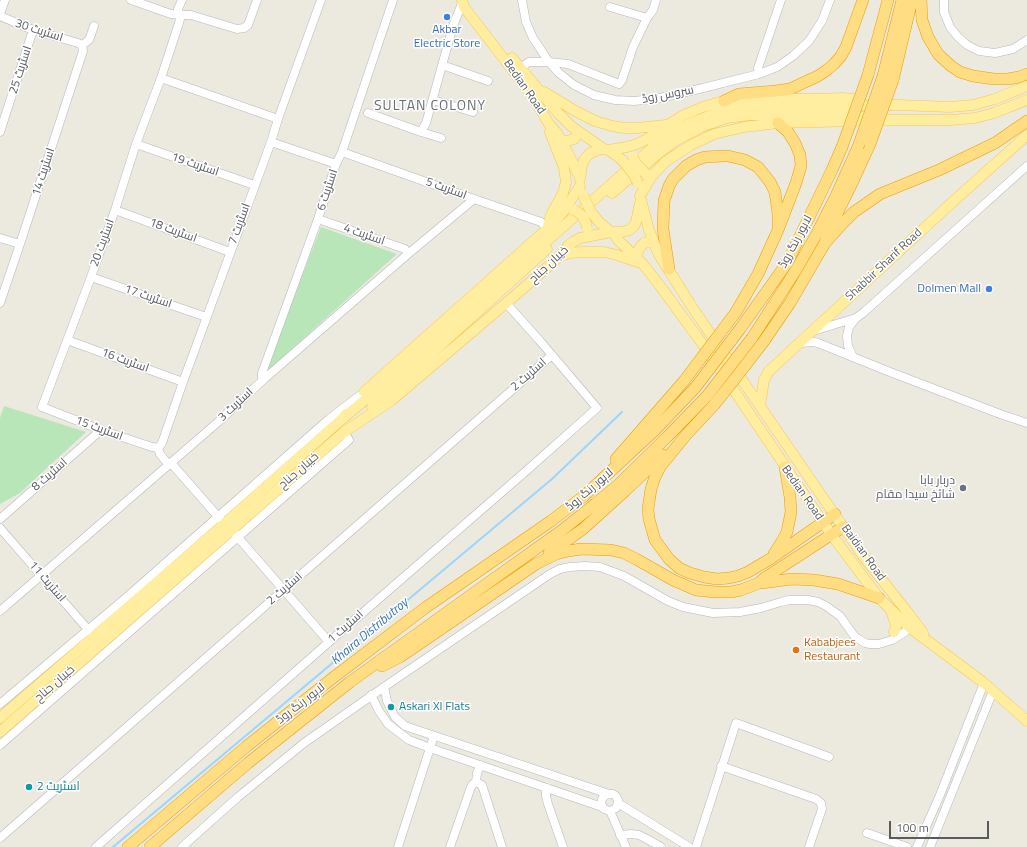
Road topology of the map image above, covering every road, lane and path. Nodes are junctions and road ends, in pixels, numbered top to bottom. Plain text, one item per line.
1 (131, 0) edge
2 (182, 0) edge
3 (257, 0) edge
4 (321, 0) edge
5 (393, 0) edge
6 (463, 0) edge
7 (522, 0) edge
8 (656, 0) edge
9 (781, 0) edge
10 (830, 0) edge
11 (863, 0) edge
12 (888, 0) edge
13 (902, 0) edge
14 (912, 0) edge
15 (921, 0) edge
16 (944, 0) edge
17 (610, 7) dead end
18 (1, 9) edge
19 (180, 15) junction
20 (647, 18) junction
21 (94, 26) dead end
22 (34, 30) junction
23 (1027, 40) edge
24 (80, 44) junction
25 (549, 62) junction
26 (442, 65) junction
27 (518, 70) junction
28 (759, 74) junction
29 (1027, 74) edge
30 (161, 78) junction
31 (888, 78) junction
32 (488, 81) dead end
33 (1027, 86) edge
34 (536, 87) junction
35 (433, 100) junction
36 (1027, 100) edge
37 (724, 101) junction
38 (898, 105) junction
39 (473, 112) dead end
40 (368, 113) dead end
41 (1027, 114) edge
42 (278, 119) junction
43 (892, 120) junction
44 (1027, 121) edge
45 (778, 123) junction
46 (549, 124) junction
47 (667, 125) junction
48 (578, 131) junction
49 (658, 131) junction
50 (0, 132) edge
51 (421, 132) junction
52 (1027, 135) edge
53 (441, 138) dead end
54 (561, 140) junction
55 (271, 142) junction
56 (136, 144) junction
57 (606, 149) junction
58 (684, 150) junction
59 (342, 152) junction
60 (976, 152) junction
61 (336, 164) junction
62 (1027, 166) edge
63 (254, 185) junction
64 (581, 186) junction
65 (640, 198) junction
66 (474, 200) junction
67 (114, 210) junction
68 (318, 219) junction
69 (549, 228) junction
70 (778, 230) junction
71 (612, 232) junction
72 (0, 238) edge
73 (580, 238) junction
74 (653, 242) junction
75 (825, 243) junction
76 (20, 244) junction
77 (230, 252) junction
78 (408, 254) junction
79 (560, 256) junction
80 (640, 260) junction
81 (669, 269) junction
82 (90, 277) junction
83 (3, 287) edge
84 (0, 303) edge
85 (506, 303) junction
86 (206, 317) junction
87 (856, 318) junction
88 (812, 331) junction
89 (67, 340) junction
90 (800, 343) junction
91 (552, 355) junction
92 (854, 357) junction
93 (263, 380) junction
94 (183, 382) junction
95 (360, 396) junction
96 (760, 406) junction
97 (42, 407) joint
98 (342, 419) junction
99 (1027, 423) edge
100 (101, 430) junction
101 (344, 432) junction
102 (686, 436) junction
103 (158, 448) junction
104 (170, 464) junction
105 (785, 467) junction
106 (596, 485) junction
107 (835, 514) junction
108 (0, 519) edge
109 (823, 523) junction
110 (228, 527) junction
111 (843, 527) junction
112 (0, 528) edge
113 (831, 534) junction
114 (770, 559) junction
115 (536, 564) junction
116 (41, 576) junction
117 (759, 583) junction
118 (283, 590) junction
119 (879, 598) junction
120 (888, 607) junction
121 (0, 611) edge
122 (909, 621) junction
123 (894, 632) junction
124 (91, 633) junction
125 (328, 642) junction
126 (886, 642) junction
127 (350, 682) junction
128 (984, 683) junction
129 (384, 687) junction
130 (993, 691) junction
131 (372, 695) junction
132 (0, 704) edge
133 (0, 718) edge
134 (1027, 721) edge
135 (0, 732) edge
136 (434, 736) junction
137 (0, 745) edge
138 (430, 748) junction
139 (829, 757) dead end
140 (481, 765) junction
141 (721, 766) junction
142 (476, 782) junction
143 (547, 788) junction
144 (609, 794) junction
145 (940, 795) junction
146 (950, 798) junction
147 (602, 807) junction
148 (615, 808) junction
149 (867, 833) dead end
150 (620, 835) junction
151 (0, 838) edge
152 (918, 845) edge
153 (96, 847) edge
154 (128, 847) edge
155 (150, 847) edge
156 (182, 847) edge
157 (398, 847) edge
158 (450, 847) edge
159 (502, 847) edge
160 (563, 847) edge
161 (626, 847) edge
162 (661, 847) edge
163 (680, 847) edge
164 (689, 847) edge
165 (696, 847) edge
166 (809, 847) edge
167 (907, 847) edge
168 (930, 847) edge

1 - 19 street
2 - 19 street, اسٹریٹ 20
3 - 19 street
4 - 42 street, اسٹریٹ 7
5 - 59 street, اسٹریٹ 6
6 - 26 street
6 - 27 main road, Bedian Road
7 - 25 street, سروس روڈ
8 - 20 street
9 - 28 street
10 - 28 street, سروس روڈ
11 - 37 highway
12 - 106 highway, لاہور رنگ روڈ, bridge
13 - 31 highway, لاہور رنگ روڈ
14 - 31 highway
15 - 29 highway
16 - 23 street
17 - 20 street
18 - 22 street, اسٹریٹ 30
19 - 30 street, اسٹریٹ 20
20 - 25 street
21 - 24 street
22 - 24 street, اسٹریٹ 30
22 - 50 street, اسٹریٹ 25
24 - 76 street, اسٹریٹ 14
25 - 27 street
25 - 28 street, سروس روڈ
26 - 32 street
26 - 35 street
27 - 34 main road
27 - 46 main road, Bedian Road
30 - 42 street
30 - 56 street, اسٹریٹ 20
31 - 75 highway, bridge
31 - 127 highway, لاہور رنگ روڈ, bridge
33 - 38 main road
34 - 47 main road
34 - 48 main road
35 - 39 street
35 - 51 street
36 - 43 main road
37 - 38 main road
37 - 47 main road
38 - 98 main road
40 - 51 street
41 - 60 highway
42 - 55 street, اسٹریٹ 7
43 - 45 main road
43 - 101 main road
44 - 60 highway
45 - 58 main road
45 - 70 highway
46 - 54 main road, Bedian Road
46 - 69 main road
47 - 49 main road
48 - 54 main road
48 - 57 main road
49 - 57 main road
49 - 58 main road, bridge
51 - 53 street
52 - 88 main road, Shabbir Sharif Road
54 - 64 main road, Bedian Road
55 - 61 street
55 - 63 street, اسٹریٹ 7
56 - 63 street, اسٹریٹ 19
56 - 67 street, اسٹریٹ 20
57 - 64 main road
57 - 65 main road, bridge
58 - 65 main road
59 - 61 street, اسٹریٹ 6
59 - 66 street, اسٹریٹ 5
60 - 75 highway
61 - 68 street, اسٹریٹ 6
62 - 87 street
63 - 77 street, اسٹریٹ 7
64 - 69 main road, خیبان جناح
64 - 71 main road, bridge
65 - 71 main road
65 - 74 main road
66 - 69 street, اسٹریٹ 5
66 - 78 street, اسٹریٹ 3
67 - 77 street, اسٹریٹ 18
67 - 82 street, اسٹریٹ 20
68 - 78 street, اسٹریٹ 4
68 - 93 street, اسٹریٹ 6
69 - 73 main road, bridge
69 - 95 main road, خیبان جناح
70 - 81 highway
70 - 106 highway, bridge
71 - 73 main road, خیبان جناح
71 - 80 main road, Bedian Road
72 - 76 street
73 - 79 main road, خیبان جناح
74 - 80 main road
74 - 81 main road
75 - 102 highway, bridge
76 - 83 street, اسٹریٹ 14
77 - 86 street, اسٹریٹ 7
78 - 93 street, اسٹریٹ 3
79 - 80 main road
79 - 85 main road, خیبان جناح
80 - 105 main road, Bedian Road
81 - 96 main road, Baidian Road
82 - 86 street, اسٹریٹ 17
82 - 89 street, اسٹریٹ 20
83 - 84 street, اسٹریٹ 14
85 - 91 street
85 - 101 main road, خیبان جناح
86 - 94 street, اسٹریٹ 7
87 - 88 street
87 - 92 street
88 - 90 main road, Shabbir Sharif Road
89 - 94 street, اسٹریٹ 16
89 - 97 street, اسٹریٹ 20
90 - 92 street
90 - 96 main road, Shabbir Sharif Road
91 - 118 street, اسٹریٹ 2
91 - 125 street, اسٹریٹ 1
92 - 99 street
93 - 104 street, اسٹریٹ 3
94 - 103 street, اسٹریٹ 7
95 - 98 main road, خیبان جناح
95 - 110 street
96 - 107 main road, Baidian Road
97 - 100 street, اسٹریٹ 15
98 - 110 main road, خیبان جناح
100 - 103 street, اسٹریٹ 15
100 - 108 street, اسٹریٹ 8
101 - 110 main road, خیبان جناح
102 - 114 highway
102 - 115 highway
103 - 104 street
104 - 110 street
104 - 116 street, اسٹریٹ 3
105 - 109 main road, Bedian Road
105 - 114 highway
106 - 154 highway, لاہور رنگ روڈ
107 - 109 highway
107 - 111 main road, Baidian Road
109 - 113 main road, Bedian Road
109 - 114 highway
110 - 118 street
110 - 124 main road, خیبان جناح
110 - 135 main road, خیبان جناح
110 - 137 street
111 - 113 highway
111 - 122 main road, Baidian Road
112 - 116 street, اسٹریٹ 11
113 - 117 highway
113 - 119 main road, Bedian Road
115 - 117 highway
115 - 127 highway
116 - 121 street, اسٹریٹ 3
116 - 124 street, اسٹریٹ 11
117 - 119 highway
118 - 125 street
118 - 151 street, اسٹریٹ 2
119 - 120 main road, Bedian Road
120 - 122 main road, Bedian Road
120 - 123 main road
122 - 123 street
122 - 126 street
122 - 128 main road, Bedian Road
123 - 126 street
124 - 132 street
124 - 133 main road, خیبان جناح
125 - 153 street, اسٹریٹ 1
126 - 129 street
127 - 155 highway, لاہور رنگ روڈ
128 - 130 main road, Bedian Road
128 - 145 street
129 - 131 street
129 - 136 street
130 - 134 main road, Bedian Road
130 - 146 street
131 - 138 street
131 - 156 street
136 - 138 street
136 - 144 street
138 - 140 street
138 - 157 street
139 - 141 street
140 - 142 street
140 - 143 street
141 - 165 street
141 - 166 street
142 - 158 street
142 - 159 street
143 - 147 street
143 - 160 street
144 - 147 street
144 - 148 street
145 - 146 street
145 - 152 street
146 - 168 street
147 - 148 street
148 - 150 street
148 - 163 street
148 - 164 street
149 - 167 street
150 - 161 street
150 - 162 street
152 - 168 street

